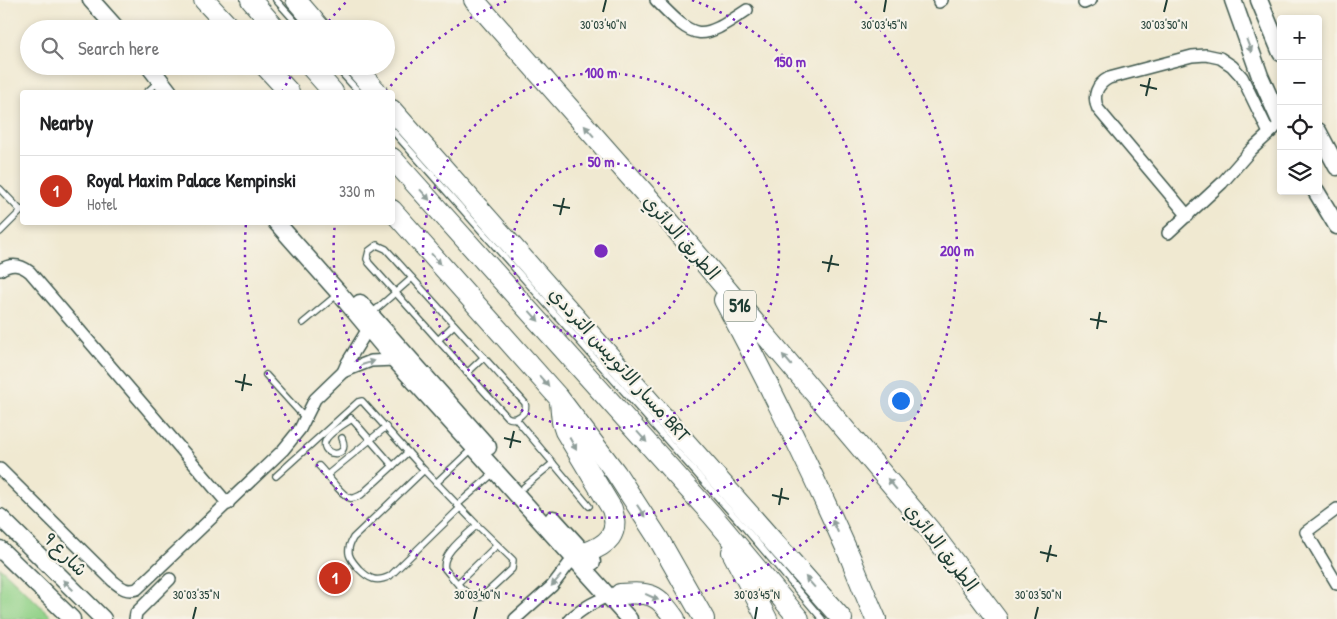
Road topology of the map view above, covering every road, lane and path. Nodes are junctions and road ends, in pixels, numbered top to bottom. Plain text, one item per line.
1 (92, 0) edge
2 (204, 0) edge
3 (251, 0) edge
4 (276, 0) edge
5 (296, 0) edge
6 (474, 0) edge
7 (656, 0) edge
8 (1233, 0) edge
9 (1259, 0) edge
10 (747, 10) dead end
11 (109, 20) edge
12 (223, 20) edge
13 (268, 20) edge
14 (294, 20) edge
15 (313, 20) edge
16 (1277, 43) edge
17 (155, 75) edge
18 (273, 75) edge
19 (318, 75) edge
20 (344, 75) edge
21 (362, 75) edge
22 (164, 87) edge
23 (287, 90) edge
24 (331, 90) edge
25 (357, 90) edge
26 (375, 90) edge
27 (395, 113) edge
28 (1277, 127) edge
29 (395, 133) edge
30 (1322, 139) edge
31 (395, 161) edge
32 (1337, 167) edge
33 (0, 189) edge
34 (1318, 195) edge
35 (20, 208) edge
36 (20, 212) edge
37 (395, 213) edge
38 (1188, 216) junction
39 (279, 225) edge
40 (290, 225) edge
41 (1337, 226) edge
42 (0, 232) edge
43 (1168, 233) dead end
44 (705, 264) junction
45 (0, 270) edge
46 (412, 278) junction
47 (395, 292) junction
48 (339, 293) junction
49 (369, 322) junction
50 (303, 323) dead end
51 (454, 325) junction
52 (438, 340) junction
53 (400, 356) junction
54 (484, 357) junction
55 (343, 372) junction
56 (468, 373) junction
57 (266, 375) dead end
58 (559, 398) junction
59 (346, 412) junction
60 (305, 418) junction
61 (352, 419) junction
62 (516, 419) junction
63 (386, 427) junction
64 (342, 438) dead end
65 (370, 440) junction
66 (474, 448) junction
67 (408, 452) junction
68 (553, 463) junction
69 (320, 466) dead end
70 (393, 466) junction
71 (0, 469) edge
72 (424, 470) junction
73 (496, 471) junction
74 (327, 475) junction
75 (276, 476) dead end
76 (436, 483) junction
77 (524, 487) junction
78 (228, 504) junction
79 (459, 506) junction
80 (589, 506) dead end
81 (1337, 509) edge
82 (712, 515) junction
83 (0, 517) edge
84 (477, 525) junction
85 (14, 530) junction
86 (0, 544) edge
87 (497, 545) junction
88 (0, 549) edge
89 (579, 555) junction
90 (170, 579) dead end
91 (458, 583) junction
92 (1337, 584) edge
93 (614, 595) junction
94 (72, 619) edge
95 (103, 619) edge
96 (135, 619) edge
97 (514, 619) edge
98 (570, 619) edge
99 (628, 619) edge
100 (640, 619) edge
101 (675, 619) edge
102 (704, 619) edge
103 (767, 619) edge
104 (799, 619) edge
105 (822, 619) edge
106 (842, 619) edge
107 (876, 619) edge
108 (997, 619) edge

1 - 11 street
2 - 12 highway
3 - 13 highway
4 - 14 lane
5 - 15 highway
44 -> 6 highway, الطريق الدائري / 516
7 - 10 street
8 -> 28 street
9 - 16 street
17 - 22 street
18 - 23 highway
19 - 24 highway
20 - 25 lane
21 - 26 highway
106 -> 27 highway
28 - 38 street
28 - 38 street
29 - 105 lane, مسار الاتوبيس الترددي BRT
30 - 32 street
31 -> 82 highway
33 - 35 lane
34 - 41 street
36 - 42 lane
37 -> 58 highway
38 - 43 street
39 - 48 street
40 - 49 street
107 -> 44 highway, 516
108 -> 44 highway, الطريق الدائري / 516
45 - 78 street
46 - 47 lane
46 - 47 lane
46 - 51 lane
47 - 49 lane
47 - 52 lane
48 - 49 street
48 - 50 lane
49 - 53 street
49 - 55 street
51 - 52 lane
51 - 54 lane
52 - 56 lane
55 -> 53 street
53 - 66 street
53 - 77 street
54 - 56 lane
54 - 62 lane
55 - 60 street
56 - 62 lane
57 - 60 lane
58 -> 89 highway
58 -> 102 highway
59 - 61 lane
59 - 63 lane
59 - 75 lane
60 - 78 street
61 - 64 lane
61 - 65 lane
62 - 68 lane
63 - 65 lane
63 - 67 lane
65 - 70 lane
65 - 74 lane
66 - 73 street
66 - 76 lane
67 - 70 lane
67 - 72 lane
68 - 77 lane
68 - 80 lane
69 - 74 lane
70 - 74 lane
71 - 78 street
72 - 76 lane
72 - 79 lane
73 - 79 lane
73 - 89 street
76 - 79 lane
77 - 89 street
79 - 84 lane
81 - 92 street
82 - 103 highway
82 - 104 highway
83 - 85 street, شارع 9
84 - 87 lane
84 - 91 lane
85 - 86 street
95 -> 85 street, شارع 9
87 - 91 lane
87 - 91 lane
88 - 94 street
89 - 93 street
89 -> 97 street
90 - 96 street
93 - 98 street
93 - 99 street
93 - 100 street
93 -> 101 highway

